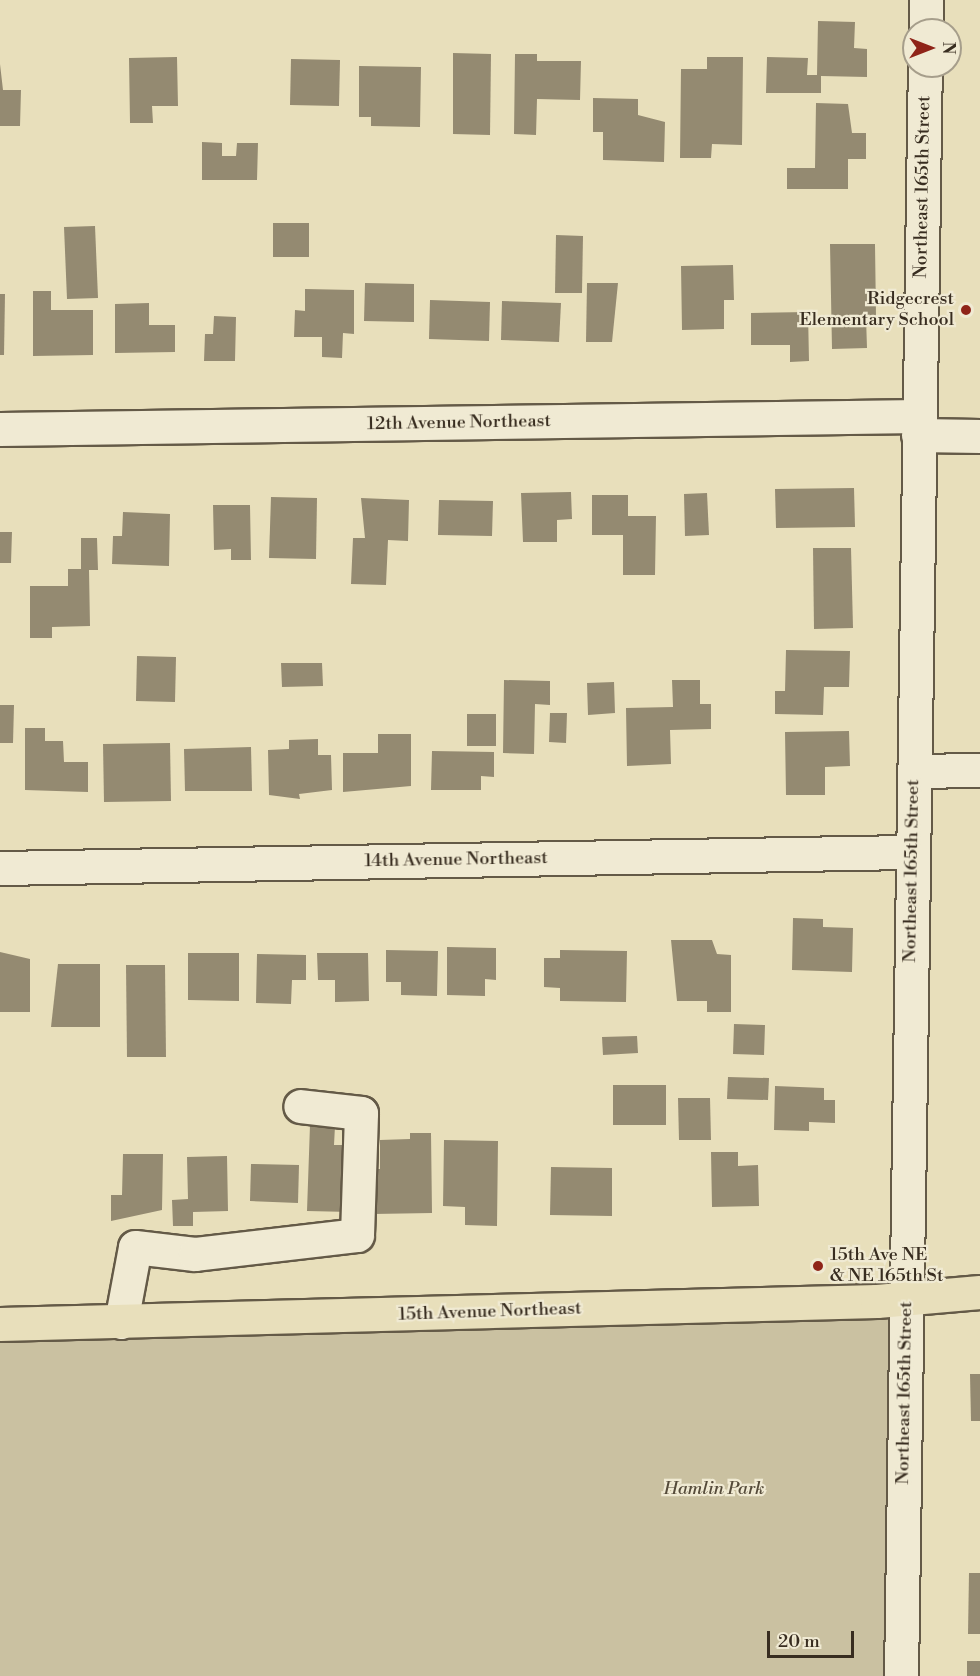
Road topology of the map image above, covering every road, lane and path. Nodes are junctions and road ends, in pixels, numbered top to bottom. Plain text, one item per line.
1 (926, 0) edge
2 (926, 18) edge
3 (925, 78) edge
4 (918, 425) junction
5 (0, 429) edge
6 (980, 436) edge
7 (980, 770) edge
8 (914, 771) junction
9 (912, 852) junction
10 (0, 868) edge
11 (300, 1106) dead end
12 (980, 1292) edge
13 (906, 1298) junction
14 (121, 1322) junction
15 (0, 1324) edge
16 (901, 1676) edge

1 - 2 street
3 - 4 street, Northeast 165th Street
4 - 5 street, 12th Avenue Northeast
4 - 6 street, 12th Avenue Northeast
4 - 8 street, Northeast 165th Street
7 - 8 street
8 - 9 street, Northeast 165th Street
9 - 10 street, 14th Avenue Northeast
9 - 13 street, Northeast 165th Street
11 - 14 street
12 - 13 main road, 15th Avenue Northeast
13 - 14 main road, 15th Avenue Northeast
13 - 16 street, Northeast 165th Street
14 - 15 main road, 15th Avenue Northeast

